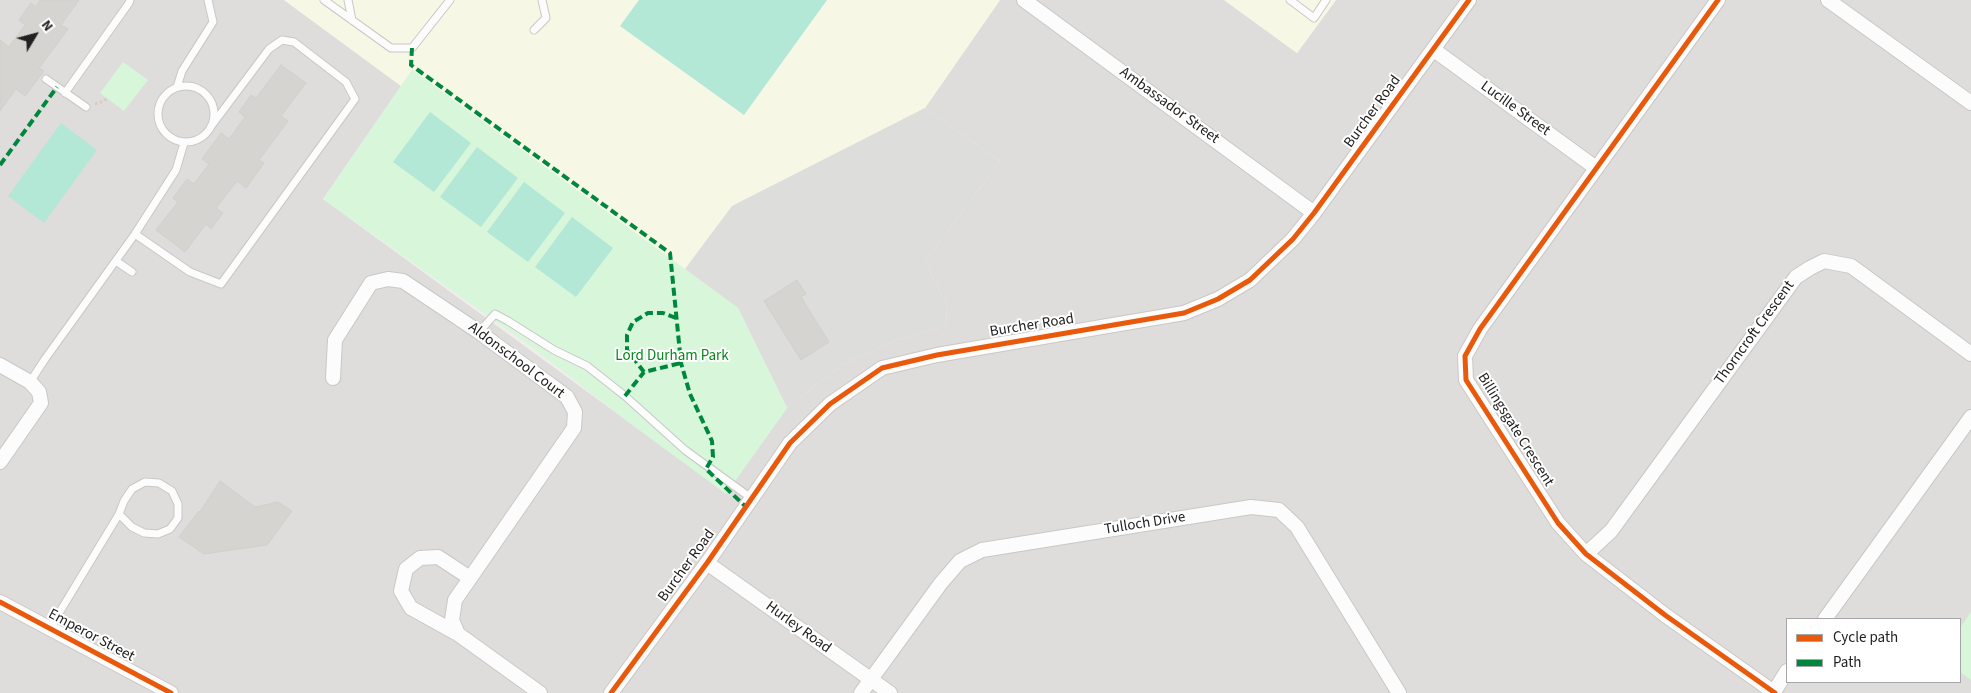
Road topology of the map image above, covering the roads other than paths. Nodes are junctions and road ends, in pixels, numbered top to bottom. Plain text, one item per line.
1 (130, 0) edge
2 (208, 0) edge
3 (324, 0) edge
4 (348, 0) edge
5 (450, 0) edge
6 (542, 0) edge
7 (1024, 0) edge
8 (1290, 0) edge
9 (1326, 0) edge
10 (1469, 0) edge
11 (1718, 0) edge
12 (1828, 0) edge
13 (352, 20) junction
14 (534, 30) dead end
15 (1434, 50) junction
16 (46, 79) dead end
17 (177, 87) junction
18 (65, 92) junction
19 (1971, 103) edge
20 (86, 107) dead end
21 (212, 125) junction
22 (184, 143) junction
23 (1596, 168) junction
24 (1314, 213) junction
25 (135, 234) junction
26 (116, 261) junction
27 (132, 272) dead end
28 (479, 332) junction
29 (1971, 354) edge
30 (0, 365) edge
31 (333, 378) dead end
32 (30, 382) junction
33 (1971, 417) edge
34 (0, 462) edge
35 (750, 498) junction
36 (119, 514) junction
37 (1586, 554) junction
38 (706, 563) junction
39 (470, 578) junction
40 (0, 602) edge
41 (1826, 618) edge
42 (50, 628) junction
43 (458, 634) junction
44 (1786, 673) edge
45 (871, 679) junction
46 (1774, 692) edge
47 (171, 693) edge
48 (540, 693) edge
49 (611, 693) edge
50 (861, 693) edge
51 (890, 693) edge
52 (1399, 693) edge

1 - 18 lane
2 - 17 lane
3 - 13 lane
4 - 13 lane
5 - 13 lane
6 - 14 lane
7 - 24 street, Ambassador Street
8 - 9 lane
10 - 15 street, Burcher Road
11 - 23 street, Billingsgate Crescent
12 - 19 street
15 - 23 street, Lucille Street
15 - 24 street, Burcher Road
16 - 18 lane
17 - 21 lane
17 - 22 lane
18 - 20 lane
21 - 22 lane
21 - 25 lane
22 - 25 lane
23 - 37 street, Billingsgate Crescent
24 - 35 street, Burcher Road
25 - 26 lane
26 - 27 lane
26 - 32 lane
28 - 31 street, Aldonschool Court
28 - 35 lane
28 - 39 street, Aldonschool Court
29 - 37 street, Thorncroft Crescent
30 - 32 street
32 - 34 street
33 - 41 street
35 - 38 street, Burcher Road
36 - 36 lane
36 - 42 lane
37 - 46 street, Billingsgate Crescent
38 - 45 street, Hurley Road
38 - 49 street, Burcher Road
39 - 43 street, Aldonschool Court
39 - 43 street
40 - 42 street, Emperor Street
42 - 47 street, Emperor Street
43 - 48 street
44 - 46 street
45 - 50 street, Tulloch Drive
45 - 51 street, Hurley Road
45 - 52 street, Tulloch Drive

